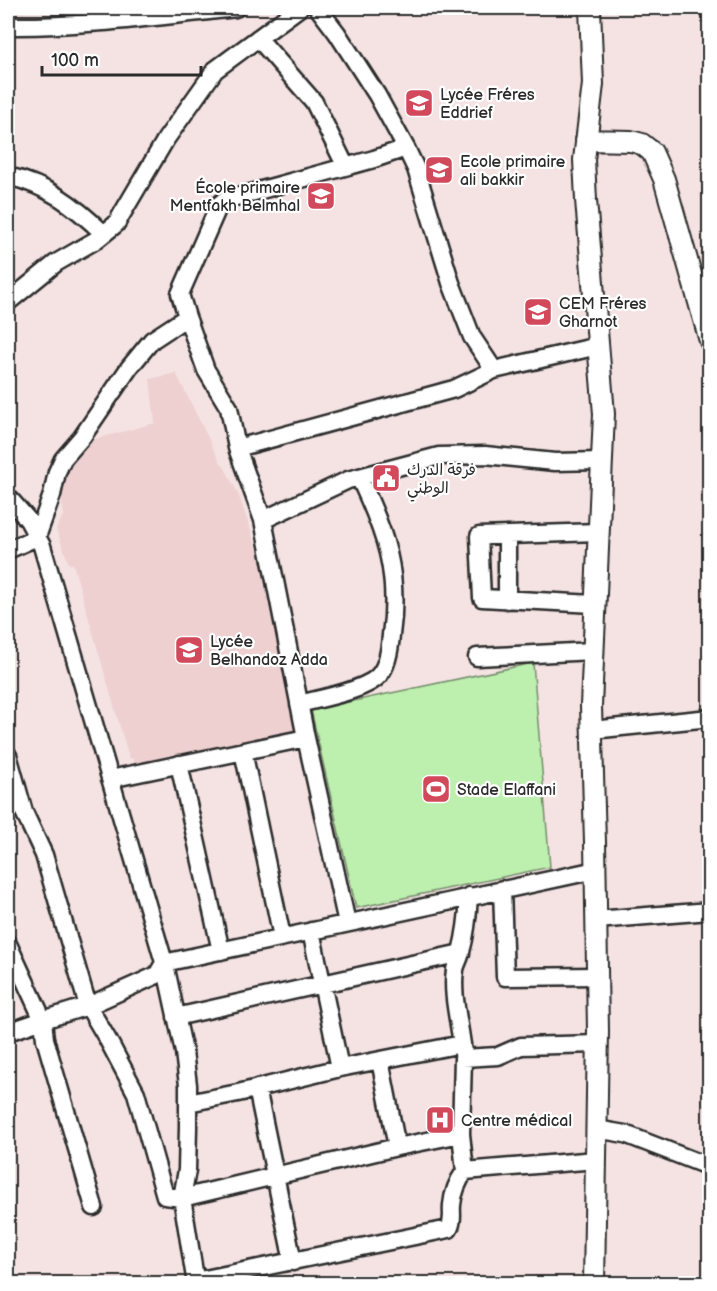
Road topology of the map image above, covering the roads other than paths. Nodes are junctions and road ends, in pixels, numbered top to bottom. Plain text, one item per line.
1 (236, 8) edge
2 (300, 8) edge
3 (317, 8) edge
4 (590, 8) edge
5 (133, 14) edge
6 (8, 27) edge
7 (258, 38) junction
8 (586, 140) junction
9 (406, 148) junction
10 (345, 165) junction
11 (8, 176) edge
12 (104, 234) junction
13 (8, 302) edge
14 (187, 317) junction
15 (710, 341) edge
16 (598, 346) junction
17 (494, 370) junction
18 (237, 448) junction
19 (601, 461) junction
20 (358, 477) junction
21 (8, 498) edge
22 (263, 520) junction
23 (598, 532) junction
24 (507, 535) junction
25 (38, 537) junction
26 (8, 550) edge
27 (507, 600) junction
28 (594, 604) junction
29 (593, 651) junction
30 (477, 657) dead end
31 (299, 704) junction
32 (710, 718) edge
33 (592, 730) junction
34 (306, 738) junction
35 (243, 751) junction
36 (8, 755) edge
37 (179, 764) junction
38 (110, 779) junction
39 (596, 870) junction
40 (502, 889) junction
41 (469, 896) junction
42 (710, 911) edge
43 (596, 920) junction
44 (347, 923) junction
45 (312, 931) junction
46 (282, 937) junction
47 (8, 944) edge
48 (221, 951) junction
49 (461, 953) junction
50 (164, 963) junction
51 (597, 976) junction
52 (323, 984) junction
53 (88, 1006) junction
54 (176, 1017) junction
55 (43, 1020) junction
56 (8, 1032) edge
57 (598, 1044) junction
58 (462, 1051) junction
59 (380, 1060) junction
60 (340, 1068) junction
61 (257, 1089) junction
62 (188, 1103) junction
63 (596, 1129) junction
64 (461, 1134) junction
65 (397, 1147) junction
66 (596, 1160) junction
67 (710, 1167) edge
68 (465, 1171) junction
69 (275, 1176) junction
70 (182, 1198) junction
71 (94, 1207) dead end
72 (293, 1262) junction
73 (195, 1282) edge
74 (594, 1284) edge

1 - 5 street
2 - 3 street
2 - 7 street
3 - 9 street
4 - 8 main road
5 - 6 street
7 - 10 street
7 - 12 street
8 - 15 main road
8 - 16 main road
9 - 10 street
9 - 17 street
10 - 14 street
11 - 12 street
12 - 13 street
14 - 18 street
14 - 25 street
16 - 17 street
16 - 19 main road
17 - 18 street
18 - 22 street
19 - 20 street
19 - 23 main road
20 - 22 street
20 - 31 street
21 - 25 street
22 - 31 street
23 - 24 street
23 - 28 main road
24 - 27 street
24 - 27 street
25 - 26 street
25 - 38 street
27 - 28 street
28 - 29 main road
29 - 30 street
29 - 33 main road
31 - 34 street
32 - 33 street
33 - 39 main road
34 - 35 street
34 - 44 street
35 - 37 street
35 - 46 street
36 - 53 street
37 - 38 street
37 - 48 street
38 - 50 street
39 - 40 street
39 - 43 main road
40 - 41 street
40 - 51 street
41 - 44 street
41 - 49 street
42 - 43 street
43 - 51 main road
44 - 45 street
45 - 46 street
45 - 52 street
46 - 48 street
47 - 55 street
48 - 50 street
49 - 52 street
49 - 58 street
50 - 53 street
50 - 54 street
51 - 57 main road
52 - 54 street
52 - 60 street
53 - 55 street
53 - 70 street
54 - 62 street
55 - 56 street
55 - 71 street
57 - 58 street
57 - 63 main road
58 - 59 street
58 - 64 street
59 - 60 street
59 - 65 street
60 - 61 street
61 - 62 street
61 - 69 street
62 - 70 street
63 - 66 main road
63 - 67 street
64 - 65 street
64 - 68 street
65 - 69 street
66 - 68 street
66 - 74 main road
68 - 72 street
69 - 70 street
69 - 72 street
70 - 73 street
72 - 73 street

